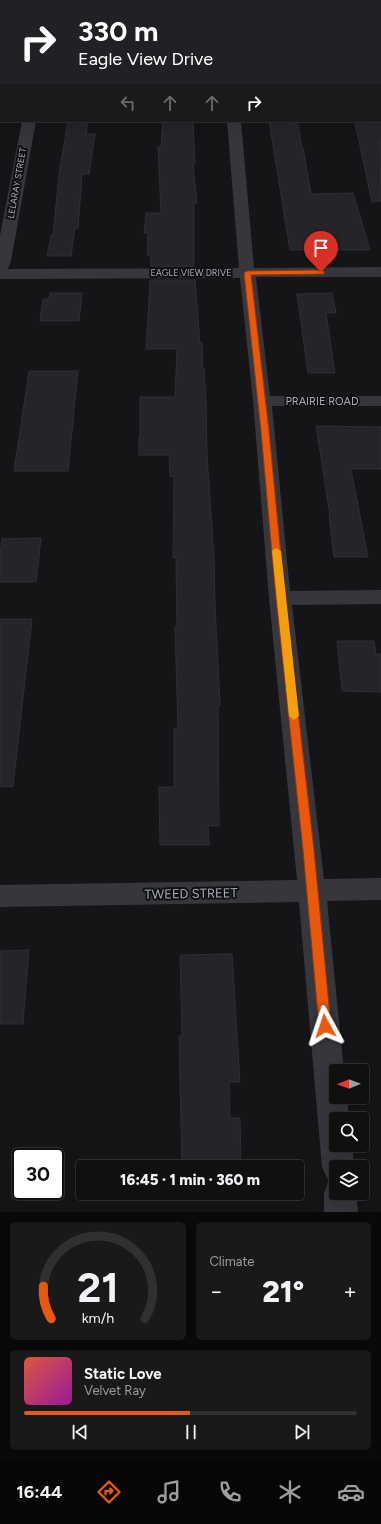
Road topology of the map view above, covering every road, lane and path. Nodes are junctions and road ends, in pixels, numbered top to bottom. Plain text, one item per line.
1 (29, 122) edge
2 (234, 122) edge
3 (0, 269) edge
4 (381, 272) edge
5 (247, 273) junction
6 (0, 274) edge
7 (262, 401) junction
8 (381, 401) edge
9 (381, 597) edge
10 (280, 598) junction
11 (312, 889) junction
12 (381, 889) edge
13 (0, 896) edge
14 (337, 1160) edge
15 (340, 1200) edge
16 (341, 1212) edge

1 - 3 street, LELARAY STREET
2 - 5 street
4 - 5 street, EAGLE VIEW DRIVE
5 - 6 street, EAGLE VIEW DRIVE
5 - 7 street
7 - 8 street, PRAIRIE ROAD
7 - 10 street
9 - 10 street
10 - 11 street
11 - 12 street, TWEED STREET
11 - 13 street, TWEED STREET
11 - 14 street
15 - 16 street

